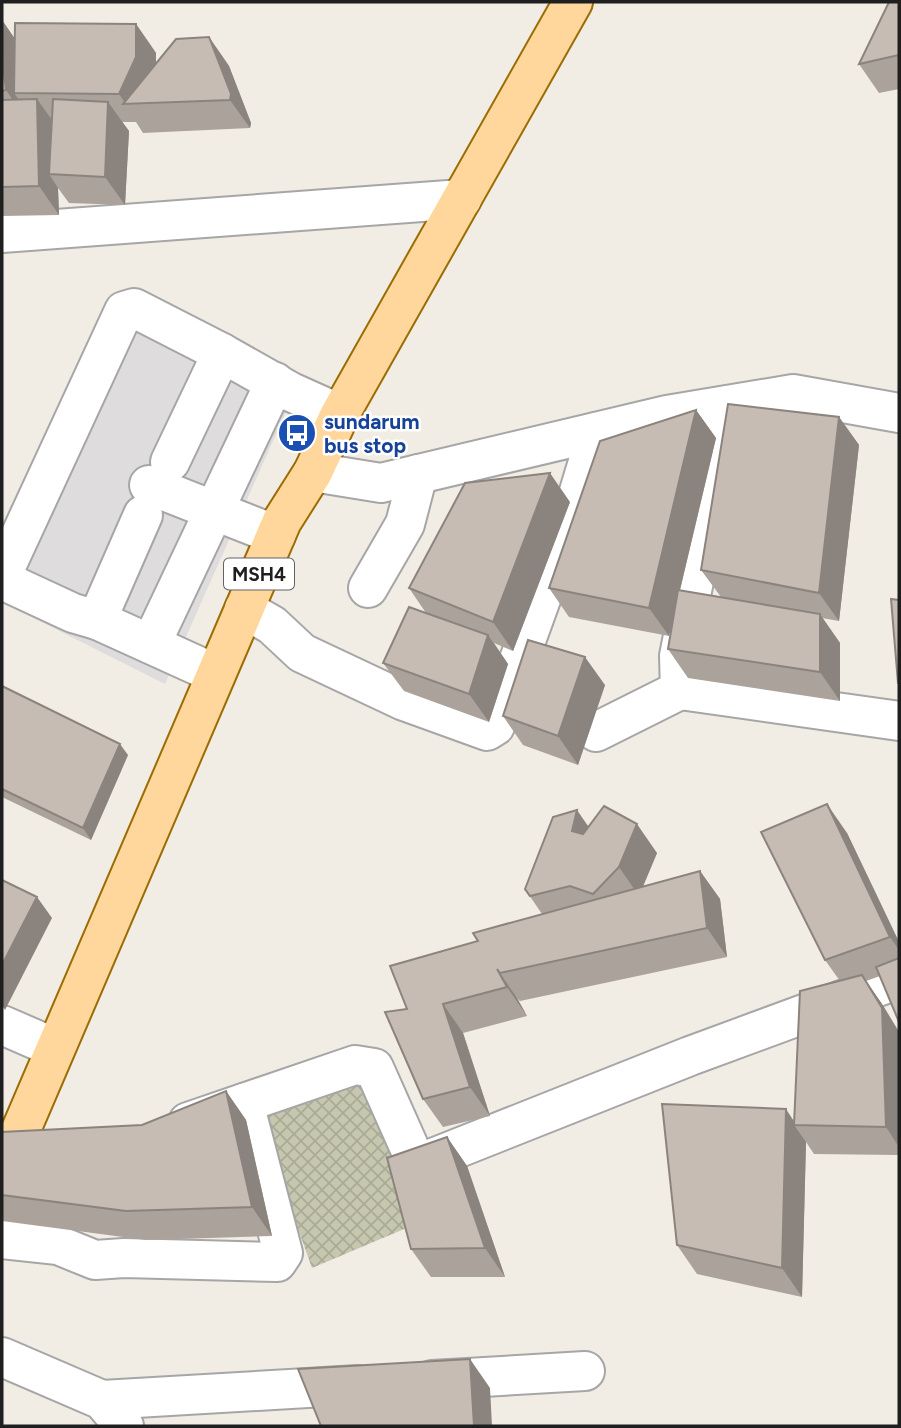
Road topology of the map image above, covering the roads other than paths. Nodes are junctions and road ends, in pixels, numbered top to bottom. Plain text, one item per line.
1 (573, 2) edge
2 (462, 199) junction
3 (2, 233) edge
4 (222, 353) junction
5 (275, 382) junction
6 (729, 405) junction
7 (899, 413) edge
8 (340, 414) junction
9 (597, 432) junction
10 (313, 472) junction
11 (418, 474) junction
12 (154, 487) junction
13 (214, 511) junction
14 (276, 535) junction
15 (368, 588) dead end
16 (244, 609) junction
17 (97, 620) junction
18 (151, 644) junction
19 (216, 674) junction
20 (680, 690) junction
21 (899, 721) edge
22 (596, 732) dead end
23 (899, 979) edge
24 (2, 1025) edge
25 (55, 1048) junction
26 (244, 1103) junction
27 (153, 1134) edge
28 (48, 1154) edge
29 (5, 1166) edge
30 (2, 1239) edge
31 (2, 1357) edge
32 (584, 1371) dead end
33 (113, 1413) edge

1 - 2 main road, MSH4
2 - 3 street
2 - 8 main road, MSH4
4 - 5 street
4 - 12 street
4 - 17 street
5 - 8 street
5 - 13 street
6 - 7 street
6 - 9 street
6 - 20 street
8 - 10 main road, MSH4
9 - 11 street
9 - 16 street
10 - 11 street
10 - 14 main road, MSH4
11 - 15 street
12 - 13 street
12 - 17 street
13 - 14 street
13 - 18 street
14 - 16 main road, MSH4
16 - 19 main road, MSH4
17 - 18 street
18 - 19 street
19 - 25 main road, MSH4
20 - 21 street
20 - 22 street
23 - 26 street
24 - 25 street
25 - 29 main road, MSH4
26 - 27 street
26 - 30 street
28 - 29 street
31 - 33 street
32 - 33 street

